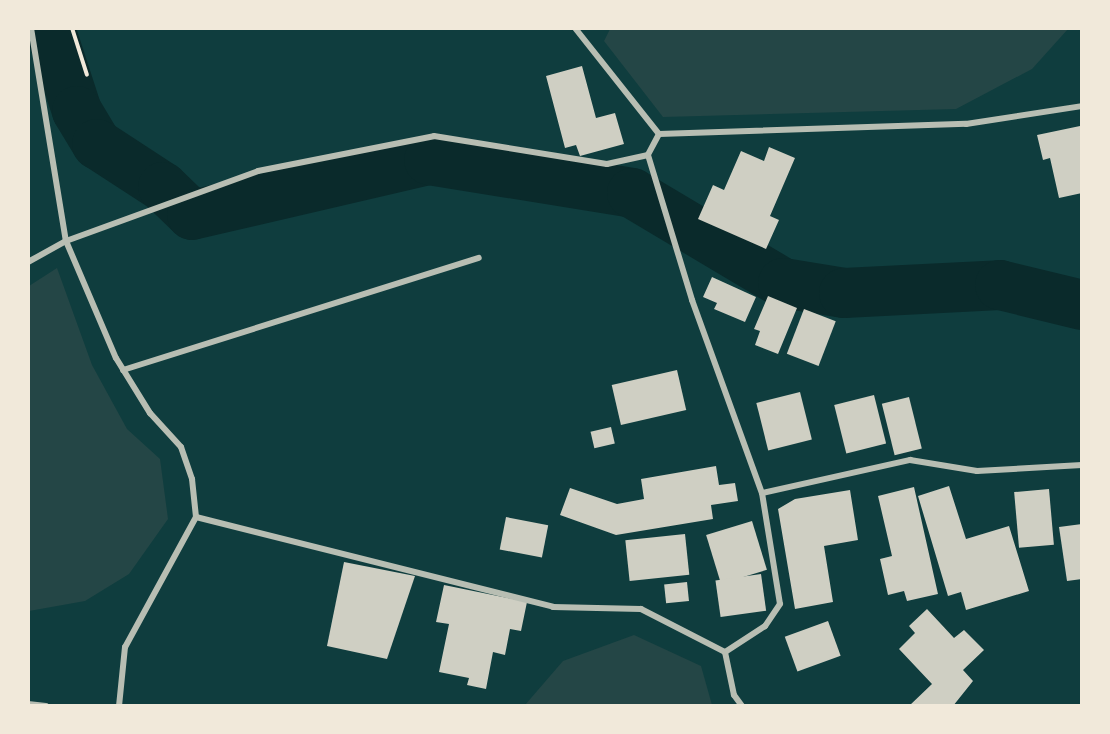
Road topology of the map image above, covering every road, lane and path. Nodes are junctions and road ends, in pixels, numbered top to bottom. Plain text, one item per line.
1 (31, 28) edge
2 (72, 28) edge
3 (575, 28) edge
4 (87, 75) dead end
5 (1082, 106) edge
6 (659, 134) junction
7 (648, 155) junction
8 (66, 240) junction
9 (479, 258) dead end
10 (28, 262) edge
11 (123, 370) junction
12 (1082, 465) edge
13 (762, 493) junction
14 (196, 518) junction
15 (725, 652) junction
16 (28, 704) edge
17 (46, 705) edge
18 (119, 705) edge
19 (742, 705) edge

1 - 8 street
2 - 4 path
3 - 6 street
5 - 6 street
6 - 7 street
7 - 8 street
7 - 13 street
8 - 10 street
8 - 11 street
9 - 11 street
11 - 14 street
12 - 13 street
13 - 15 street
14 - 15 street
14 - 18 street
15 - 19 street
16 - 17 street

